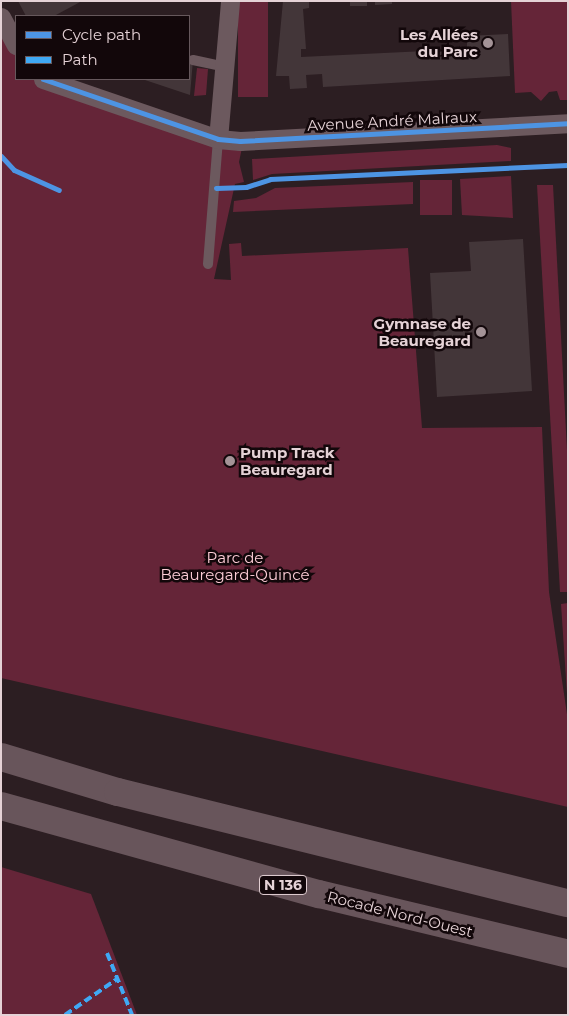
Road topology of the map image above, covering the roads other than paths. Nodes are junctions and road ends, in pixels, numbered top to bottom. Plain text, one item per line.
1 (230, 1) edge
2 (1, 17) edge
3 (15, 43) edge
4 (193, 60) dead end
5 (225, 66) junction
6 (46, 80) edge
7 (568, 123) edge
8 (218, 139) junction
9 (208, 264) dead end
10 (1, 757) edge
11 (1, 806) edge
12 (568, 903) edge
13 (568, 954) edge

1 - 5 street
2 - 3 street
4 - 5 lane
5 - 8 street
6 - 8 street, Avenue André Malraux
7 - 8 street, Avenue André Malraux
8 - 9 lane
10 - 12 highway
11 - 13 highway, Rocade Nord-Ouest / N 136

